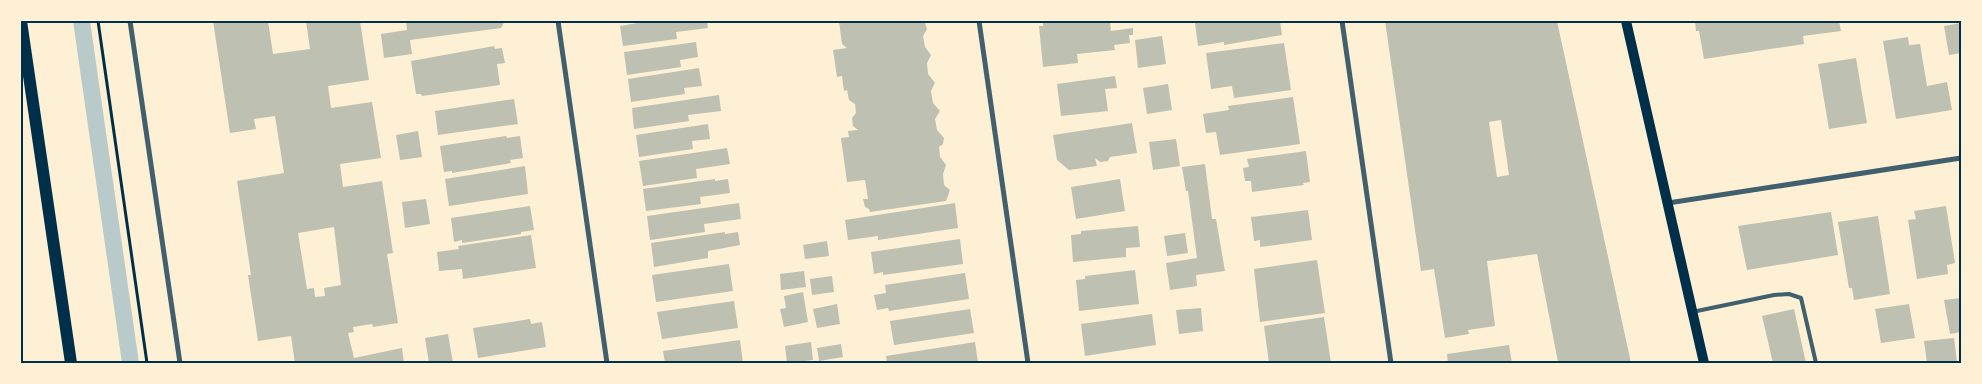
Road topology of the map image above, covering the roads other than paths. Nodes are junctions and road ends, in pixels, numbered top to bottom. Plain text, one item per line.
1 (21, 21) edge
2 (130, 21) edge
3 (558, 21) edge
4 (979, 21) edge
5 (1342, 21) edge
6 (1626, 21) edge
7 (1961, 158) edge
8 (1667, 203) junction
9 (1692, 312) junction
10 (71, 363) edge
11 (180, 363) edge
12 (607, 363) edge
13 (1028, 363) edge
14 (1391, 363) edge
15 (1704, 363) edge
16 (1816, 363) edge

1 - 10 main road
2 - 11 street
3 - 12 street
4 - 13 street
5 - 14 street
6 - 8 main road
7 - 8 street
8 - 9 main road
9 - 15 main road
9 - 16 lane

